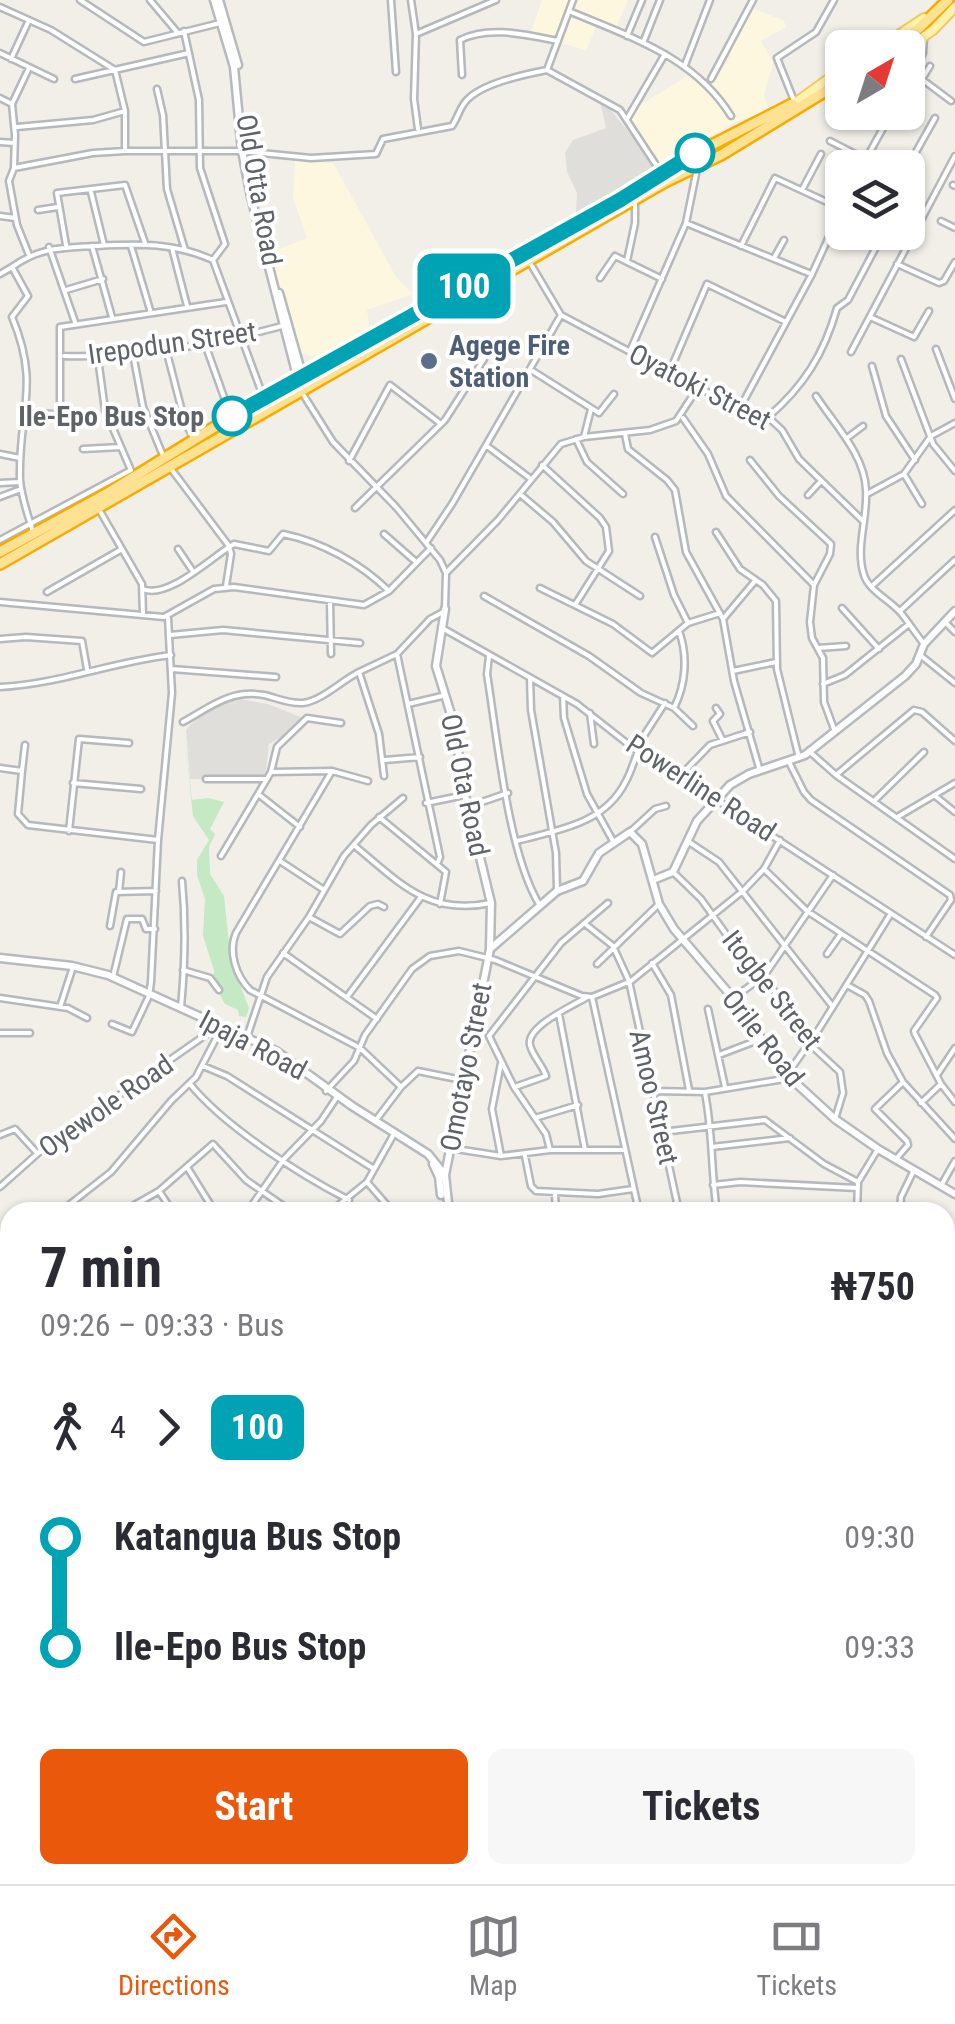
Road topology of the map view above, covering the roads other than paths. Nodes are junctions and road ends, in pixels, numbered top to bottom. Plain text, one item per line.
1 (80, 0) edge
2 (150, 0) edge
3 (217, 0) edge
4 (390, 0) edge
5 (411, 0) edge
6 (496, 0) edge
7 (573, 0) edge
8 (642, 0) edge
9 (660, 0) edge
10 (710, 0) edge
11 (753, 0) edge
12 (834, 0) edge
13 (949, 2) edge
14 (0, 7) edge
15 (569, 11) junction
16 (29, 20) junction
17 (222, 23) junction
18 (907, 30) edge
19 (915, 30) edge
20 (924, 30) edge
21 (180, 31) junction
22 (416, 34) junction
23 (627, 36) junction
24 (925, 37) edge
25 (558, 41) junction
26 (643, 43) junction
27 (0, 53) edge
28 (189, 54) junction
29 (664, 54) junction
30 (11, 59) junction
31 (685, 65) junction
32 (930, 66) dead end
33 (29, 68) junction
34 (115, 70) junction
35 (547, 70) junction
36 (396, 72) dead end
37 (462, 75) dead end
38 (925, 75) edge
39 (54, 79) dead end
40 (75, 79) dead end
41 (710, 79) dead end
42 (925, 80) edge
43 (825, 87) edge
44 (157, 88) dead end
45 (0, 98) edge
46 (951, 101) dead end
47 (12, 104) junction
48 (796, 105) junction
49 (126, 111) junction
50 (731, 116) dead end
51 (935, 118) dead end
52 (627, 120) junction
53 (16, 127) junction
54 (418, 132) junction
55 (830, 141) dead end
56 (0, 142) edge
57 (14, 143) junction
58 (162, 150) junction
59 (848, 150) edge
60 (917, 150) edge
61 (126, 151) junction
62 (200, 152) junction
63 (244, 152) junction
64 (821, 154) dead end
65 (955, 156) edge
66 (697, 167) junction
67 (14, 168) junction
68 (662, 174) junction
69 (0, 180) edge
70 (9, 181) junction
71 (90, 189) junction
72 (802, 190) junction
73 (634, 200) junction
74 (825, 200) edge
75 (58, 207) junction
76 (38, 210) dead end
77 (925, 212) edge
78 (0, 216) edge
79 (15, 218) junction
80 (941, 221) dead end
81 (686, 223) junction
82 (955, 228) edge
83 (784, 240) dead end
84 (130, 243) junction
85 (145, 243) junction
86 (66, 245) junction
87 (104, 245) junction
88 (825, 245) edge
89 (92, 246) junction
90 (172, 246) junction
91 (741, 246) junction
92 (49, 247) junction
93 (185, 250) junction
94 (874, 250) edge
95 (904, 250) edge
96 (29, 255) junction
97 (774, 258) junction
98 (213, 260) junction
99 (529, 261) junction
100 (627, 261) junction
101 (955, 262) edge
102 (897, 264) junction
103 (12, 267) junction
104 (0, 274) edge
105 (812, 274) junction
106 (600, 278) dead end
107 (103, 279) junction
108 (662, 279) junction
109 (66, 290) junction
110 (228, 302) junction
111 (187, 306) junction
112 (929, 310) dead end
113 (150, 313) junction
114 (560, 315) junction
115 (112, 317) junction
116 (870, 317) junction
117 (74, 322) junction
118 (787, 322) junction
119 (282, 326) junction
120 (240, 337) junction
121 (205, 344) junction
122 (166, 349) junction
123 (936, 349) dead end
124 (630, 351) junction
125 (851, 352) dead end
126 (133, 354) junction
127 (62, 356) junction
128 (98, 357) junction
129 (484, 359) dead end
130 (902, 359) dead end
131 (872, 366) dead end
132 (531, 370) junction
133 (669, 373) junction
134 (301, 384) junction
135 (698, 388) junction
136 (614, 394) dead end
137 (816, 396) dead end
138 (264, 399) junction
139 (955, 400) edge
140 (740, 406) junction
141 (591, 409) junction
142 (26, 412) junction
143 (60, 414) junction
144 (682, 416) junction
145 (89, 417) dead end
146 (231, 417) junction
147 (771, 420) junction
148 (955, 422) edge
149 (441, 424) junction
150 (863, 426) dead end
151 (624, 434) junction
152 (932, 436) junction
153 (584, 437) junction
154 (576, 439) junction
155 (845, 439) junction
156 (194, 440) junction
157 (486, 446) junction
158 (120, 447) junction
159 (83, 449) dead end
160 (0, 454) edge
161 (20, 458) junction
162 (750, 460) dead end
163 (916, 460) junction
164 (349, 461) junction
165 (167, 462) junction
166 (542, 466) junction
167 (955, 472) edge
168 (132, 473) junction
169 (904, 474) junction
170 (531, 479) junction
171 (821, 481) junction
172 (20, 482) junction
173 (0, 483) edge
174 (21, 489) junction
175 (376, 489) junction
176 (520, 494) junction
177 (623, 494) dead end
178 (867, 494) junction
179 (808, 495) dead end
180 (0, 497) edge
181 (107, 497) junction
182 (922, 504) dead end
183 (99, 507) junction
184 (355, 508) dead end
185 (955, 510) edge
186 (864, 522) junction
187 (32, 528) junction
188 (716, 532) dead end
189 (384, 534) dead end
190 (655, 537) dead end
191 (0, 540) edge
192 (428, 545) junction
193 (229, 546) junction
194 (122, 549) junction
195 (178, 549) dead end
196 (0, 552) edge
197 (955, 560) edge
198 (416, 562) junction
199 (0, 564) edge
200 (597, 568) junction
201 (192, 570) junction
202 (446, 572) junction
203 (756, 580) junction
204 (814, 585) junction
205 (872, 586) junction
206 (225, 587) junction
207 (540, 588) dead end
208 (143, 589) junction
209 (388, 591) junction
210 (47, 592) dead end
211 (484, 596) dead end
212 (640, 596) dead end
213 (330, 601) junction
214 (0, 602) edge
215 (574, 605) junction
216 (445, 608) junction
217 (842, 608) dead end
218 (955, 610) edge
219 (900, 612) junction
220 (720, 613) junction
221 (143, 615) junction
222 (168, 617) junction
223 (723, 619) junction
224 (946, 622) junction
225 (688, 624) junction
226 (909, 624) junction
227 (442, 628) junction
228 (678, 630) junction
229 (955, 632) edge
230 (170, 635) junction
231 (0, 639) edge
232 (329, 639) junction
233 (360, 642) dead end
234 (924, 644) junction
235 (846, 646) dead end
236 (818, 648) junction
237 (879, 650) junction
238 (331, 654) dead end
239 (397, 654) junction
240 (170, 656) junction
241 (489, 656) junction
242 (920, 656) junction
243 (776, 662) junction
244 (172, 669) junction
245 (87, 671) junction
246 (733, 671) junction
247 (359, 672) junction
248 (276, 677) dead end
249 (530, 678) junction
250 (955, 683) edge
251 (824, 684) junction
252 (0, 687) edge
253 (446, 695) junction
254 (563, 696) junction
255 (665, 703) junction
256 (408, 704) junction
257 (674, 708) junction
258 (716, 708) dead end
259 (590, 712) junction
260 (183, 722) dead end
261 (341, 723) dead end
262 (693, 726) dead end
263 (834, 729) junction
264 (750, 732) junction
265 (723, 741) junction
266 (955, 741) edge
267 (129, 743) dead end
268 (594, 744) dead end
269 (25, 745) dead end
270 (637, 750) junction
271 (810, 752) junction
272 (924, 752) dead end
273 (420, 757) junction
274 (798, 758) junction
275 (384, 760) junction
276 (789, 762) junction
277 (0, 768) edge
278 (22, 771) junction
279 (760, 771) junction
280 (272, 772) junction
281 (332, 772) junction
282 (836, 774) junction
283 (384, 776) dead end
284 (680, 776) junction
285 (206, 779) dead end
286 (267, 779) junction
287 (368, 781) dead end
288 (73, 783) junction
289 (955, 783) edge
290 (141, 789) dead end
291 (508, 793) junction
292 (258, 794) junction
293 (464, 795) junction
294 (934, 795) junction
295 (404, 798) dead end
296 (715, 800) junction
297 (875, 800) junction
298 (426, 803) junction
299 (467, 806) junction
300 (666, 806) dead end
301 (955, 812) edge
302 (596, 814) junction
303 (379, 817) junction
304 (898, 817) junction
305 (300, 826) junction
306 (70, 831) junction
307 (552, 832) junction
308 (630, 832) junction
309 (158, 840) junction
310 (687, 840) junction
311 (780, 840) junction
312 (516, 841) junction
313 (613, 841) junction
314 (354, 845) junction
315 (221, 856) dead end
316 (955, 859) edge
317 (280, 861) junction
318 (438, 862) junction
319 (764, 869) junction
320 (121, 872) dead end
321 (673, 872) junction
322 (834, 875) junction
323 (653, 880) junction
324 (182, 881) dead end
325 (324, 890) junction
326 (156, 891) junction
327 (557, 891) junction
328 (742, 891) junction
329 (120, 892) junction
330 (420, 898) junction
331 (491, 902) junction
332 (608, 903) dead end
333 (440, 904) junction
334 (659, 904) junction
335 (540, 906) junction
336 (384, 907) dead end
337 (807, 911) junction
338 (712, 914) junction
339 (890, 915) junction
340 (308, 917) junction
341 (584, 923) junction
342 (110, 926) dead end
343 (154, 929) junction
344 (841, 934) junction
345 (926, 937) junction
346 (682, 938) junction
347 (613, 946) junction
348 (785, 946) junction
349 (490, 949) junction
350 (283, 952) junction
351 (868, 953) junction
352 (827, 954) dead end
353 (955, 955) edge
354 (0, 959) edge
355 (486, 959) junction
356 (652, 963) junction
357 (597, 964) dead end
358 (72, 970) junction
359 (183, 970) junction
360 (93, 973) junction
361 (764, 976) junction
362 (113, 977) junction
363 (533, 977) junction
364 (628, 981) junction
365 (847, 986) junction
366 (219, 990) dead end
367 (149, 994) junction
368 (259, 995) junction
369 (347, 997) junction
370 (589, 997) junction
371 (0, 998) edge
372 (733, 998) junction
373 (181, 1006) junction
374 (60, 1007) junction
375 (833, 1007) junction
376 (708, 1009) dead end
377 (559, 1014) junction
378 (86, 1018) dead end
379 (378, 1019) junction
380 (112, 1024) dead end
381 (219, 1028) junction
382 (0, 1033) edge
383 (30, 1033) dead end
384 (246, 1038) junction
385 (761, 1039) junction
386 (812, 1042) junction
387 (360, 1048) junction
388 (955, 1048) edge
389 (719, 1055) junction
390 (501, 1063) junction
391 (202, 1066) junction
392 (787, 1075) junction
393 (937, 1075) junction
394 (462, 1080) junction
395 (903, 1082) junction
396 (190, 1084) junction
397 (941, 1084) junction
398 (401, 1087) junction
399 (514, 1087) junction
400 (726, 1088) junction
401 (328, 1090) junction
402 (689, 1090) junction
403 (654, 1091) junction
404 (705, 1092) junction
405 (337, 1098) junction
406 (920, 1102) junction
407 (955, 1102) edge
408 (578, 1105) junction
409 (535, 1118) junction
410 (835, 1119) junction
411 (376, 1120) junction
412 (712, 1126) junction
413 (312, 1131) junction
414 (662, 1132) junction
415 (395, 1133) junction
416 (0, 1136) edge
417 (790, 1138) junction
418 (955, 1139) edge
419 (712, 1147) junction
420 (450, 1148) junction
421 (878, 1149) junction
422 (550, 1150) junction
423 (584, 1150) junction
424 (624, 1150) junction
425 (38, 1153) junction
426 (524, 1154) junction
427 (501, 1156) junction
428 (896, 1159) junction
429 (284, 1160) junction
430 (955, 1161) edge
431 (187, 1168) junction
432 (374, 1169) junction
433 (914, 1170) junction
434 (442, 1176) junction
435 (367, 1182) junction
436 (942, 1184) junction
437 (712, 1185) junction
438 (858, 1185) junction
439 (0, 1187) edge
440 (632, 1189) junction
441 (159, 1190) junction
442 (264, 1190) junction
443 (555, 1194) junction
444 (955, 1194) edge
445 (349, 1200) junction
446 (73, 1202) edge
447 (139, 1202) edge
448 (167, 1202) edge
449 (209, 1202) edge
450 (257, 1202) edge
451 (279, 1202) edge
452 (346, 1202) edge
453 (384, 1202) edge
454 (446, 1202) edge
455 (555, 1202) edge
456 (635, 1202) edge
457 (676, 1202) edge
458 (715, 1202) edge
459 (857, 1202) edge
460 (901, 1202) edge
461 (534, 1884) edge
462 (544, 1884) edge
463 (616, 1884) edge

1 - 21 street
2 - 21 street
3 - 17 main road, Old Otta Road
3 - 63 main road, Old Otta Road
4 - 36 street
5 - 22 street
6 - 22 street
7 - 15 street
8 - 23 street
9 - 26 street
10 - 31 street
11 - 41 street
12 - 48 street
13 - 18 main road
13 - 19 highway
13 - 20 highway
13 - 24 main road
14 - 16 street
15 - 23 street
15 - 25 street
16 - 30 street
16 - 34 street
17 - 21 street
17 - 63 main road, Old Otta Road
21 - 28 street
22 - 54 street
23 - 26 street
25 - 35 street
25 - 37 street
26 - 29 street
27 - 30 street
28 - 34 street
28 - 62 street
29 - 31 street
29 - 52 street
30 - 33 street
31 - 50 street
32 - 38 street
33 - 39 street
33 - 47 street
34 - 40 street
34 - 49 street
35 - 52 street
35 - 54 street
42 - 46 street
43 - 48 highway
44 - 58 street
45 - 47 street
47 - 53 street
48 - 66 highway
48 - 68 highway
49 - 53 street
49 - 61 street
51 - 60 street
52 - 68 street
53 - 57 street
54 - 63 street
55 - 59 street
56 - 57 street
57 - 67 street
58 - 61 street
58 - 62 street
58 - 93 street
61 - 67 street
62 - 63 street
62 - 98 street
63 - 119 main road
63 - 134 main road, Old Otta Road
64 - 72 street
65 - 77 street
66 - 73 highway
66 - 81 street
67 - 70 street
68 - 134 highway
69 - 70 street
70 - 79 street
71 - 75 street
71 - 85 street
71 - 87 street
72 - 74 street
72 - 91 street
73 - 99 highway
73 - 100 street
75 - 76 street
75 - 86 street
78 - 79 street
79 - 96 street
80 - 82 street
81 - 91 street
81 - 108 street
83 - 97 street
84 - 85 street
84 - 87 street
84 - 113 street
85 - 90 street
86 - 89 street
86 - 92 street
87 - 89 street
88 - 105 street
89 - 107 street
90 - 93 street
90 - 111 street
91 - 97 street
92 - 96 street
92 - 109 street
93 - 98 street
94 - 147 street
95 - 102 street
96 - 103 street
97 - 105 street
98 - 110 street
99 - 114 street
99 - 134 highway
100 - 106 street
100 - 108 street
101 - 102 street
102 - 116 street
103 - 104 street
103 - 142 street
105 - 118 street
107 - 109 street
107 - 115 street
108 - 124 street
109 - 117 street
110 - 111 street
110 - 120 street
111 - 113 street
112 - 116 street
113 - 115 street
114 - 124 street, Oyatoki Street
114 - 132 street
115 - 117 street
116 - 125 street
117 - 127 street
118 - 133 street
118 - 140 street
119 - 120 street, Irepodun Street
119 - 134 main road
120 - 121 street, Irepodun Street
120 - 138 street
121 - 122 street, Irepodun Street
121 - 146 street
122 - 126 street, Irepodun Street
122 - 156 street
123 - 139 street
124 - 133 street, Oyatoki Street
126 - 128 street, Irepodun Street
126 - 165 street
127 - 128 street, Irepodun Street
127 - 143 street
128 - 158 street
129 - 149 street
130 - 152 street
131 - 163 street
132 - 141 street
132 - 157 street
133 - 135 street, Oyatoki Street
134 - 138 highway
134 - 164 street
134 - 165 highway
135 - 140 street, Oyatoki Street
135 - 144 street
136 - 141 street
137 - 155 street
138 - 146 highway
140 - 147 street, Oyatoki Street
141 - 153 street
142 - 143 street
142 - 161 street
143 - 145 street
144 - 151 street
144 - 204 street
146 - 156 highway
147 - 171 street, Oyatoki Street
148 - 152 street
149 - 164 street
149 - 175 street
150 - 155 street
151 - 153 street
151 - 220 street
152 - 163 street
152 - 167 street
153 - 154 street
154 - 166 street
154 - 177 street
155 - 178 street
156 - 165 highway
157 - 170 street
157 - 192 street
158 - 159 street
158 - 168 street
160 - 161 street
161 - 172 street
162 - 204 street
163 - 169 street
164 - 175 street
165 - 168 highway
165 - 181 highway
165 - 193 street
166 - 170 street
166 - 200 street
168 - 181 highway
168 - 187 street
169 - 178 street
169 - 182 street
170 - 176 street
171 - 179 street
171 - 186 street, Oyatoki Street
172 - 173 street
172 - 174 street
174 - 180 street
174 - 187 street
175 - 184 street
175 - 192 street
176 - 200 street
176 - 202 street
178 - 186 street
181 - 183 highway
181 - 187 highway
183 - 194 street
183 - 199 highway
185 - 205 street
186 - 205 street
187 - 191 street
187 - 196 highway
188 - 203 street
189 - 198 street
190 - 225 street
192 - 198 street
192 - 202 street
193 - 201 street
193 - 206 street
193 - 209 street
194 - 208 street
194 - 210 street
195 - 201 street
197 - 219 street
198 - 209 street
200 - 212 street
200 - 215 street
201 - 208 street
202 - 216 street, Old Ota Road
203 - 223 street
203 - 243 street
204 - 236 street
205 - 219 street
206 - 213 street
206 - 222 street
207 - 215 street
208 - 221 street
209 - 213 street
211 - 255 street
213 - 232 street
214 - 221 street
215 - 228 street
216 - 227 main road, Old Ota Road
216 - 239 street
217 - 237 street
218 - 224 main road
219 - 226 street
220 - 223 street
220 - 225 street
221 - 222 street
222 - 230 street
223 - 246 street
224 - 229 street
224 - 234 main road
225 - 228 street
226 - 234 street
226 - 237 street
227 - 241 street, Powerline Road
227 - 253 main road, Old Ota Road
228 - 257 street
230 - 232 street
230 - 240 street
231 - 245 street
232 - 233 street
232 - 238 street
234 - 242 main road
235 - 236 street
236 - 251 street
237 - 251 street
239 - 247 street
239 - 256 street
240 - 244 street
240 - 245 street
241 - 249 street, Powerline Road
241 - 291 street
242 - 250 street
242 - 263 main road
243 - 246 street
243 - 274 street
244 - 248 street
244 - 309 street
245 - 252 street
246 - 264 street
247 - 260 street
247 - 275 street
249 - 254 street, Powerline Road
249 - 307 street
251 - 263 street
253 - 256 street
253 - 293 main road, Old Ota Road
254 - 259 street, Powerline Road
254 - 302 street
255 - 257 street
255 - 270 street
256 - 273 street
257 - 262 street
258 - 265 street
259 - 268 street
259 - 270 street, Powerline Road
261 - 280 street
263 - 271 main road
264 - 265 street
264 - 279 street
265 - 284 street
266 - 282 street
267 - 288 street
269 - 278 street
270 - 284 street, Powerline Road
270 - 302 street
271 - 274 main road
271 - 282 street
272 - 297 street
273 - 275 street
273 - 298 street
274 - 276 main road
275 - 283 street
276 - 279 main road
276 - 345 street
277 - 278 street
278 - 306 street
279 - 296 main road
280 - 281 street
280 - 286 street
281 - 287 street
281 - 305 street
282 - 297 street
284 - 296 street, Powerline Road
285 - 286 street
286 - 292 street
288 - 290 street
288 - 306 street
289 - 294 street
291 - 299 street
291 - 312 street
292 - 305 street
292 - 315 street
293 - 298 street
293 - 299 main road, Old Ota Road
294 - 301 street
294 - 304 street
295 - 303 street
296 - 310 main road
296 - 311 street, Powerline Road
297 - 304 street
298 - 318 street
299 - 331 main road, Old Ota Road
300 - 308 street
302 - 307 street
302 - 313 street
303 - 314 street
303 - 318 street
304 - 316 street
305 - 317 street
306 - 309 street
307 - 312 street
307 - 327 street
308 - 313 main road
308 - 323 main road, Orile Road
309 - 326 street
310 - 321 main road
310 - 328 street
311 - 319 street
311 - 322 street, Powerline Road
312 - 335 street
313 - 327 main road
314 - 325 street
314 - 330 street
317 - 325 street
317 - 368 street
318 - 333 street
319 - 328 street
319 - 337 street
320 - 329 street
321 - 323 main road
321 - 338 street, Itogbe Street
322 - 337 street
322 - 339 street, Powerline Road
323 - 334 main road, Orile Road
324 - 359 street
325 - 340 street
326 - 329 street
326 - 343 street
327 - 335 main road
328 - 338 street
328 - 348 street
329 - 342 street
330 - 333 street
330 - 369 street
331 - 333 street
331 - 349 main road, Old Ota Road
332 - 341 street
334 - 346 main road, Orile Road
334 - 347 street
335 - 349 main road
336 - 340 street
337 - 344 street
337 - 348 street
338 - 346 street
338 - 361 street, Itogbe Street
339 - 345 street, Powerline Road
339 - 351 street
340 - 350 street
341 - 347 street
341 - 363 street
343 - 362 street
343 - 367 street
344 - 351 street
344 - 352 street
345 - 353 street, Powerline Road
346 - 356 street
346 - 372 main road, Orile Road
347 - 357 street
347 - 364 street, Amoo Street
348 - 361 street
348 - 375 street
349 - 355 main road, Old Ota Road
350 - 368 street
350 - 369 street
351 - 365 street
351 - 393 street
354 - 358 main road, Ipaja Road
354 - 360 main road, Ipaja Road
355 - 363 street
355 - 379 street
355 - 394 main road, Omotayo Street
356 - 364 street
356 - 402 street
358 - 360 main road, Ipaja Road
358 - 374 street
359 - 366 street
359 - 373 street
360 - 362 main road, Ipaja Road
360 - 367 main road, Ipaja Road
361 - 372 street
361 - 386 street, Itogbe Street
362 - 367 main road, Ipaja Road
363 - 370 street
363 - 390 street
364 - 370 street
364 - 403 street, Amoo Street
365 - 375 street
365 - 395 street
367 - 373 main road, Ipaja Road
367 - 380 street
367 - 381 main road, Ipaja Road
368 - 384 street
368 - 387 street
369 - 379 street
370 - 377 street
370 - 424 street
371 - 374 street
372 - 385 main road, Orile Road
373 - 381 main road, Ipaja Road
374 - 378 street
375 - 386 street
376 - 389 street
377 - 399 street
377 - 408 street
379 - 387 street
381 - 384 main road, Ipaja Road
381 - 391 street
381 - 425 street, Oyewole Road
382 - 383 street
384 - 401 main road, Ipaja Road
385 - 389 street
385 - 392 main road, Orile Road
386 - 392 street
386 - 410 street, Itogbe Street
387 - 398 street
387 - 401 street
388 - 393 street
389 - 400 street
390 - 399 street
390 - 427 street
391 - 396 street
391 - 413 street
392 - 400 street
392 - 410 main road, Orile Road
393 - 397 street
394 - 398 street
394 - 420 main road, Omotayo Street
395 - 406 street
395 - 428 street
396 - 429 street
396 - 446 street
397 - 406 street
397 - 407 street
398 - 411 street
399 - 409 street
400 - 404 street
401 - 405 main road, Ipaja Road
402 - 403 street
402 - 404 street
403 - 414 street, Amoo Street
404 - 412 street
405 - 411 main road, Ipaja Road
405 - 413 street
405 - 415 main road, Ipaja Road
406 - 418 street
408 - 409 street
408 - 423 street
409 - 422 street
410 - 421 main road, Orile Road
411 - 415 main road, Ipaja Road
412 - 414 street
412 - 417 street
412 - 419 street
413 - 429 street
413 - 432 street
414 - 457 street, Amoo Street
415 - 432 street
415 - 434 main road, Ipaja Road
416 - 425 street
417 - 419 street
417 - 438 street
419 - 437 street
420 - 427 street
420 - 434 main road, Omotayo Street
421 - 428 main road, Orile Road
421 - 438 street
422 - 423 street
422 - 426 street
423 - 424 street
424 - 440 street
425 - 439 street, Oyewole Road
426 - 427 street
426 - 443 street
428 - 433 main road, Orile Road
429 - 442 street
429 - 445 street
430 - 436 street
431 - 441 street
431 - 442 street
431 - 449 street
432 - 435 street
433 - 436 main road, Orile Road
433 - 460 street
434 - 454 main road
435 - 445 street
435 - 453 street
436 - 444 main road, Orile Road
437 - 438 street
437 - 458 street
438 - 459 street
440 - 443 street
440 - 456 street
441 - 447 street
441 - 448 street
442 - 450 street
442 - 451 street
443 - 455 street
445 - 452 street
461 - 462 main road
462 - 463 main road

